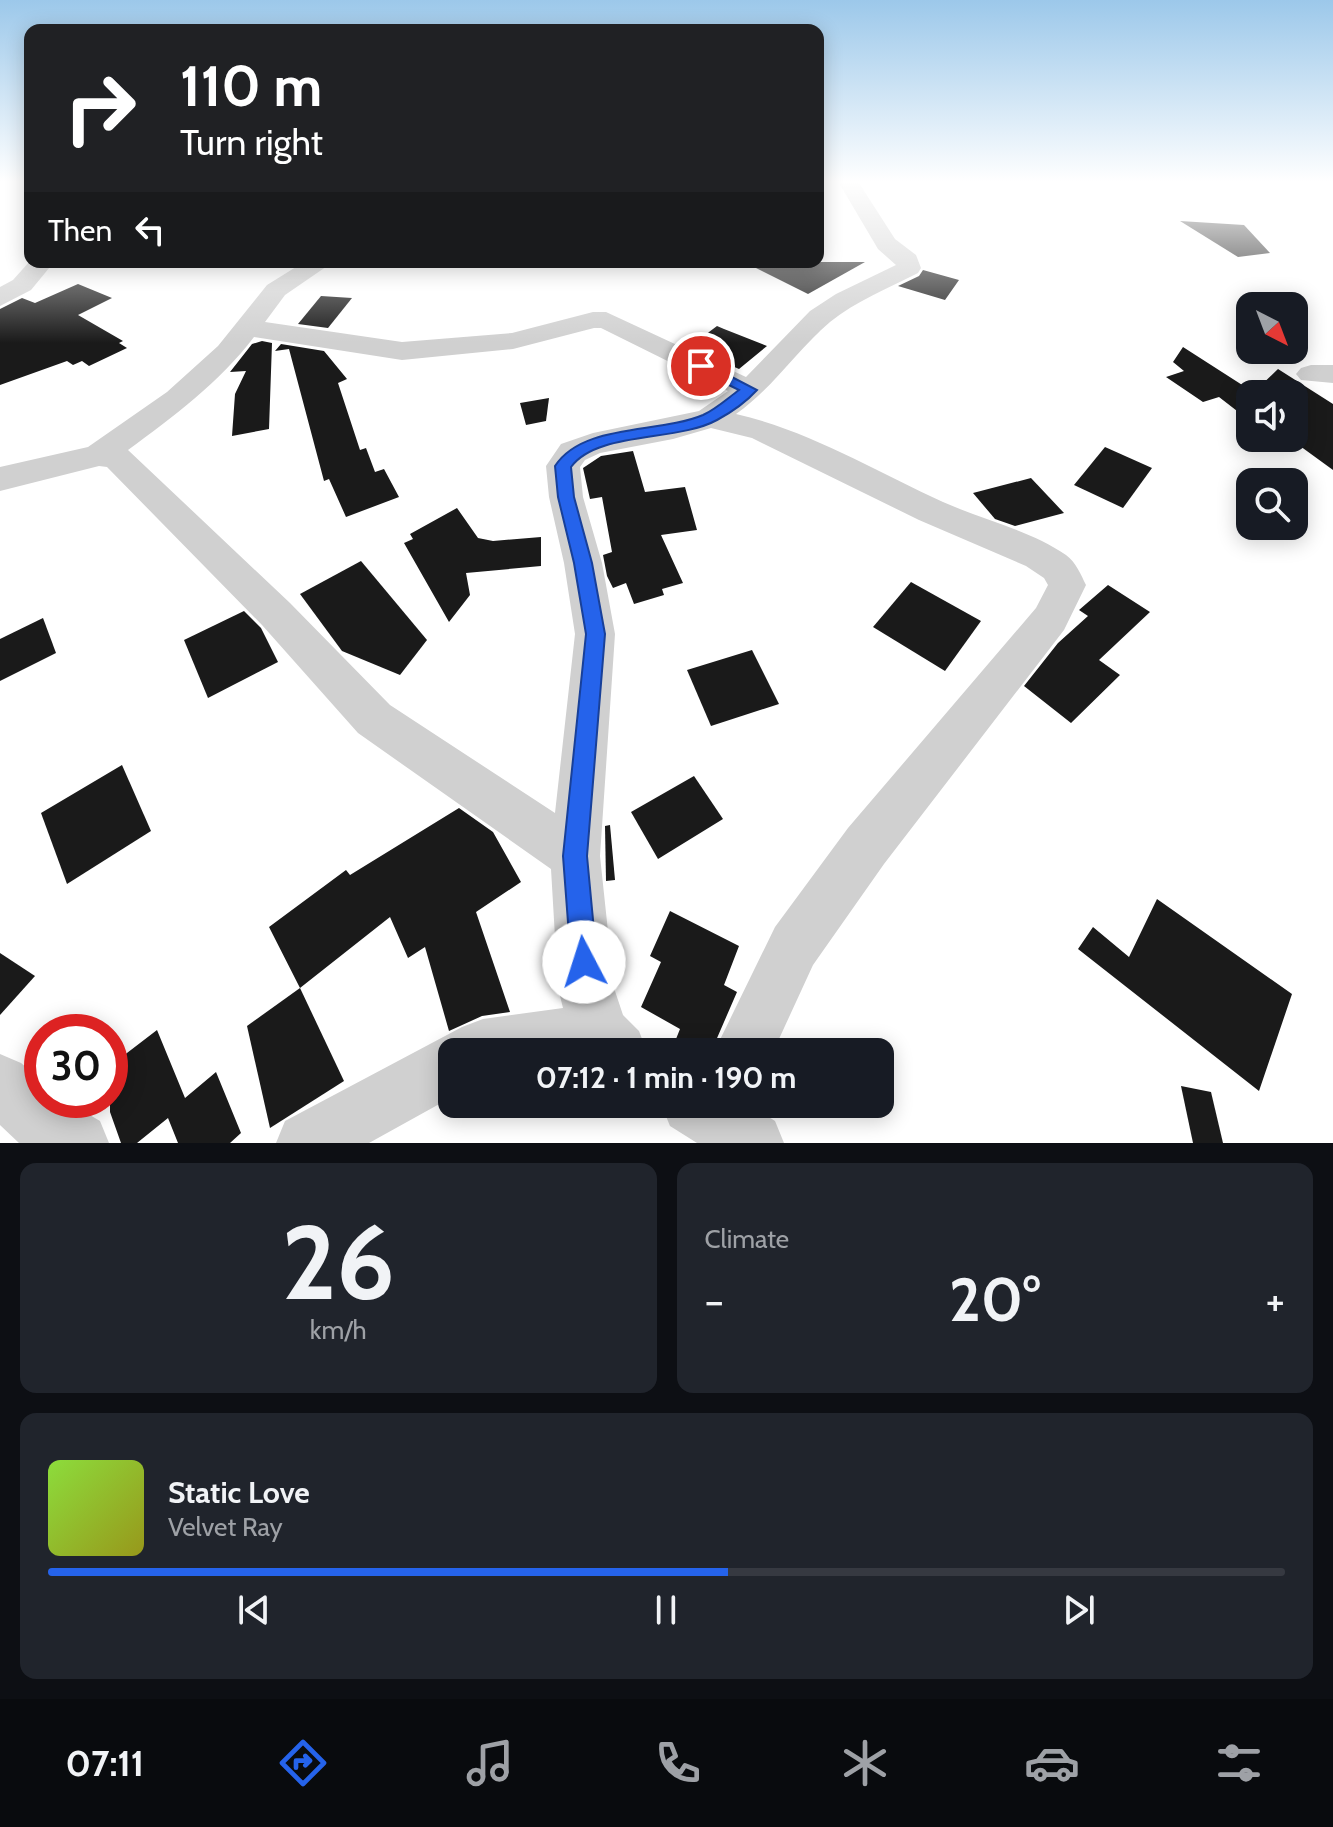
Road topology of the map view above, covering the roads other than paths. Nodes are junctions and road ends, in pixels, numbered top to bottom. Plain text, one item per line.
1 (881, 236) edge
2 (37, 268) edge
3 (311, 268) edge
4 (0, 298) edge
5 (247, 328) junction
6 (750, 390) junction
7 (710, 418) junction
8 (99, 455) junction
9 (0, 479) edge
10 (575, 856) junction
11 (606, 1038) edge
12 (750, 1038) edge
13 (438, 1072) edge
14 (0, 1084) edge
15 (78, 1143) edge
16 (307, 1143) edge

1 - 6 street
2 - 4 street
3 - 5 street
5 - 6 street
5 - 8 street
6 - 7 street
7 - 10 street
7 - 12 street
8 - 9 street
8 - 10 street
10 - 11 street
13 - 16 street
14 - 15 street

